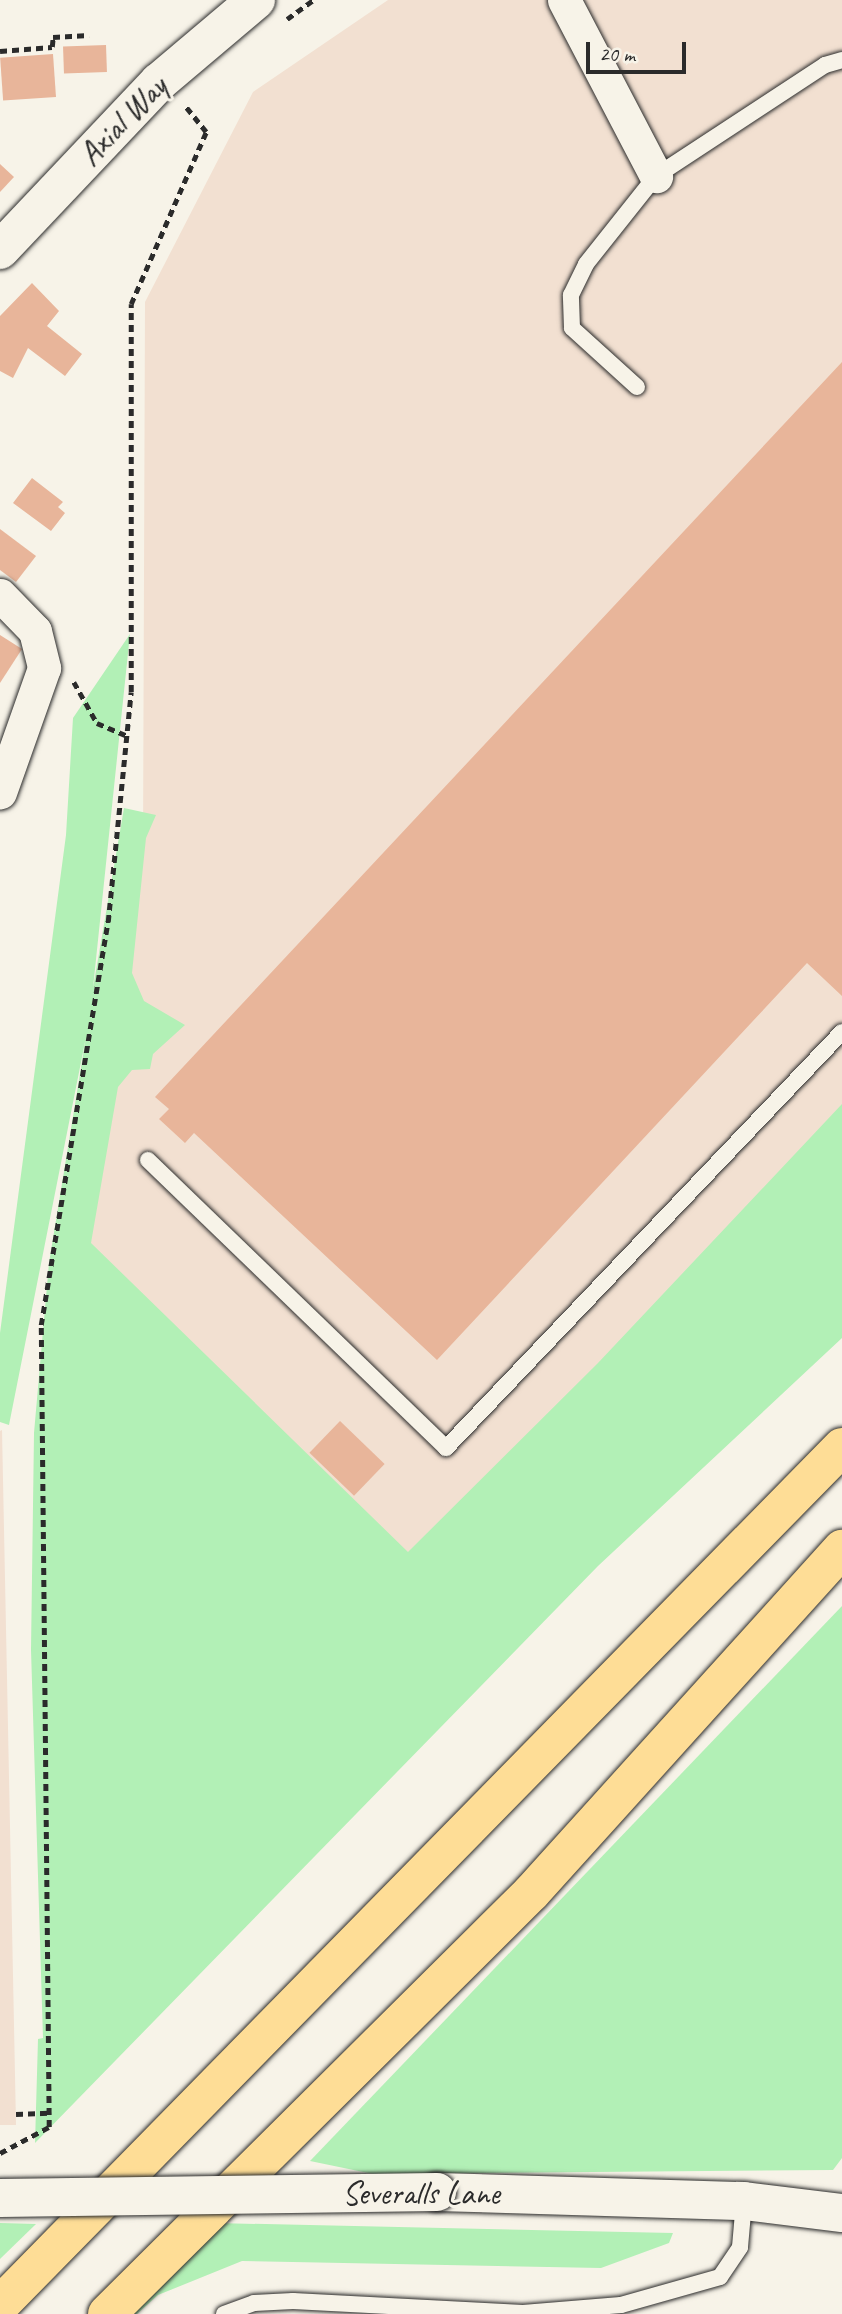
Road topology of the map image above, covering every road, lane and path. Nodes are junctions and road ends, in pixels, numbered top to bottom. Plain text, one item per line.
1 (256, 0) edge
2 (564, 0) edge
3 (89, 35) dead end
4 (0, 51) edge
5 (842, 61) edge
6 (184, 105) dead end
7 (656, 176) junction
8 (0, 250) edge
9 (637, 387) dead end
10 (0, 595) edge
11 (44, 668) junction
12 (127, 736) junction
13 (0, 792) edge
14 (842, 1032) edge
15 (148, 1160) dead end
16 (842, 1447) edge
17 (842, 1549) edge
18 (49, 2113) junction
19 (16, 2114) dead end
20 (0, 2153) edge
21 (0, 2198) edge
22 (744, 2201) junction
23 (842, 2213) edge
24 (0, 2305) edge
25 (558, 2312) edge
26 (107, 2314) edge
27 (224, 2314) edge

1 - 8 street, Axial Way
2 - 7 street
3 - 4 path
5 - 7 lane
6 - 12 path
7 - 9 lane
10 - 11 street
11 - 12 path
11 - 13 street
12 - 18 path
14 - 15 lane
16 - 24 highway
17 - 26 highway
18 - 19 path
18 - 20 path
21 - 22 street, Severalls Lane, bridge
22 - 23 street, Severalls Lane
22 - 25 lane
25 - 27 lane

